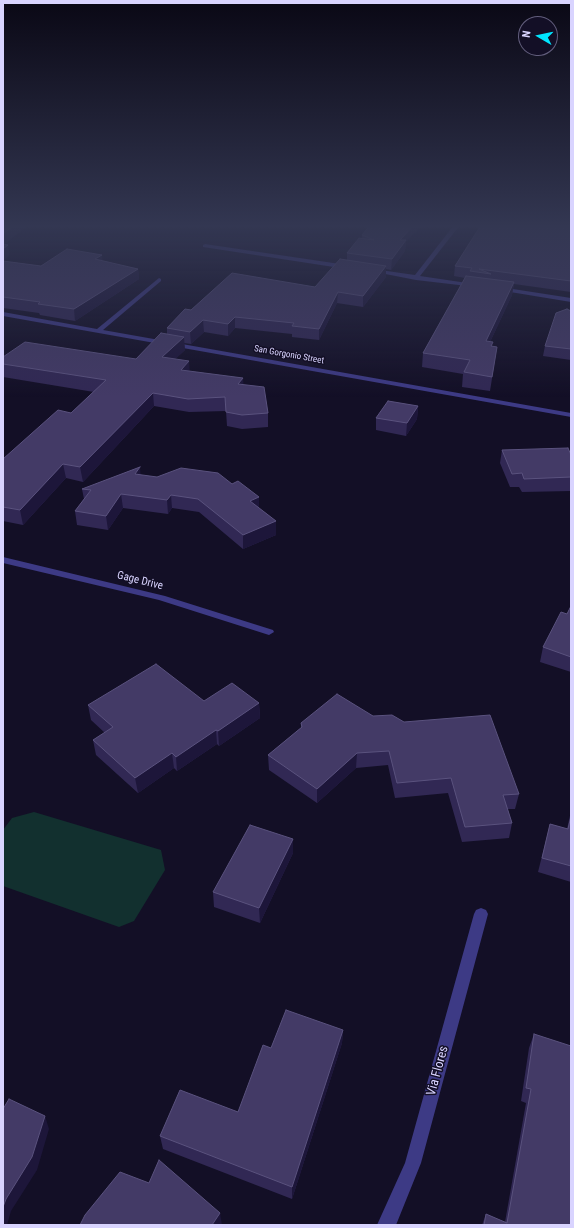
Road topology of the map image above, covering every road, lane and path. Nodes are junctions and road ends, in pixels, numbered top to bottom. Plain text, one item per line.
1 (155, 282) edge
2 (447, 282) edge
3 (481, 287) edge
4 (496, 289) edge
5 (571, 300) edge
6 (3, 314) edge
7 (99, 330) junction
8 (571, 415) edge
9 (3, 560) edge
10 (268, 632) dead end
11 (481, 914) dead end
12 (386, 1225) edge

1 - 7 street
2 - 3 street
4 - 5 street
6 - 7 street, San Gorgonio Street
7 - 8 street, San Gorgonio Street
9 - 10 street, Gage Drive
11 - 12 street, Via Flores

